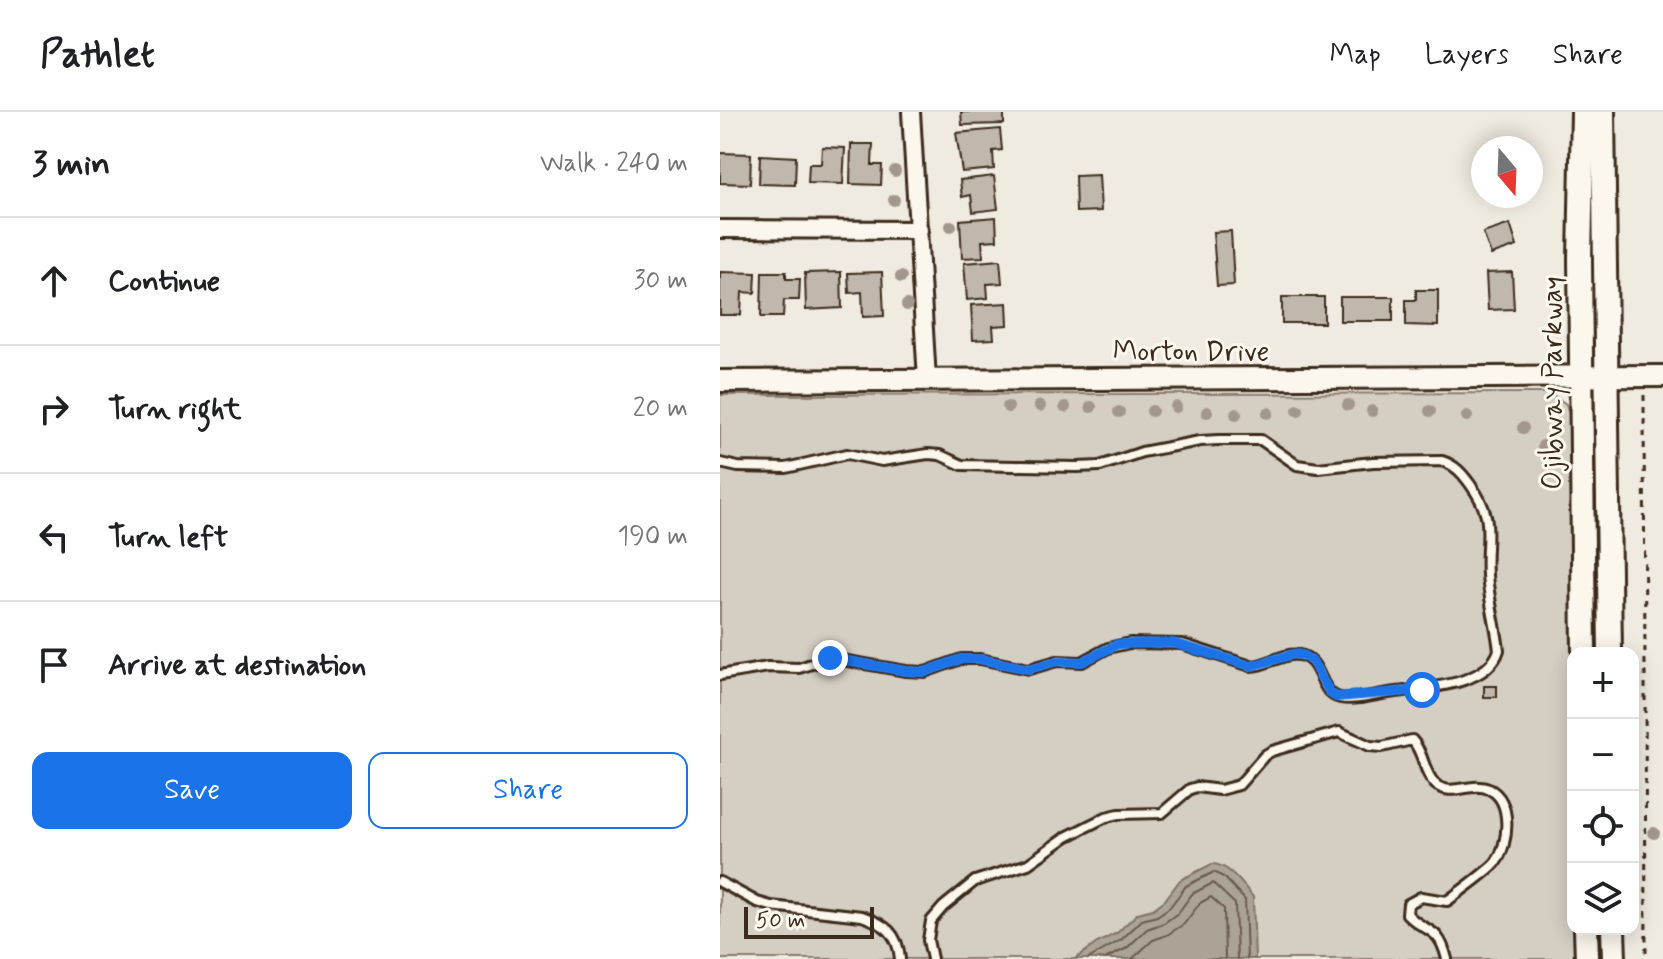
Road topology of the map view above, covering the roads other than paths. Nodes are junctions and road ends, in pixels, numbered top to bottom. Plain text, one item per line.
1 (911, 112) edge
2 (1583, 112) edge
3 (1603, 112) edge
4 (720, 229) edge
5 (919, 230) junction
6 (1581, 375) junction
7 (1607, 376) junction
8 (1654, 376) edge
9 (927, 380) junction
10 (720, 381) edge
11 (720, 463) edge
12 (1584, 647) edge
13 (1610, 647) edge
14 (720, 675) edge
15 (720, 882) edge
16 (1586, 935) edge
17 (1613, 935) edge
18 (900, 959) edge
19 (932, 959) edge
20 (1447, 959) edge
21 (1587, 959) edge
22 (1614, 959) edge

1 - 5 street
2 - 6 main road, Ojibway Parkway
3 - 7 main road, Ojibway Parkway
4 - 5 street
5 - 9 street
6 - 7 street, Morton Drive
6 - 9 street, Morton Drive
6 - 12 main road, Ojibway Parkway
7 - 8 street, Morton Drive
7 - 13 main road, Ojibway Parkway
9 - 10 street, Morton Drive
11 - 14 lane
15 - 18 lane
16 - 21 main road
17 - 22 main road
19 - 20 lane

